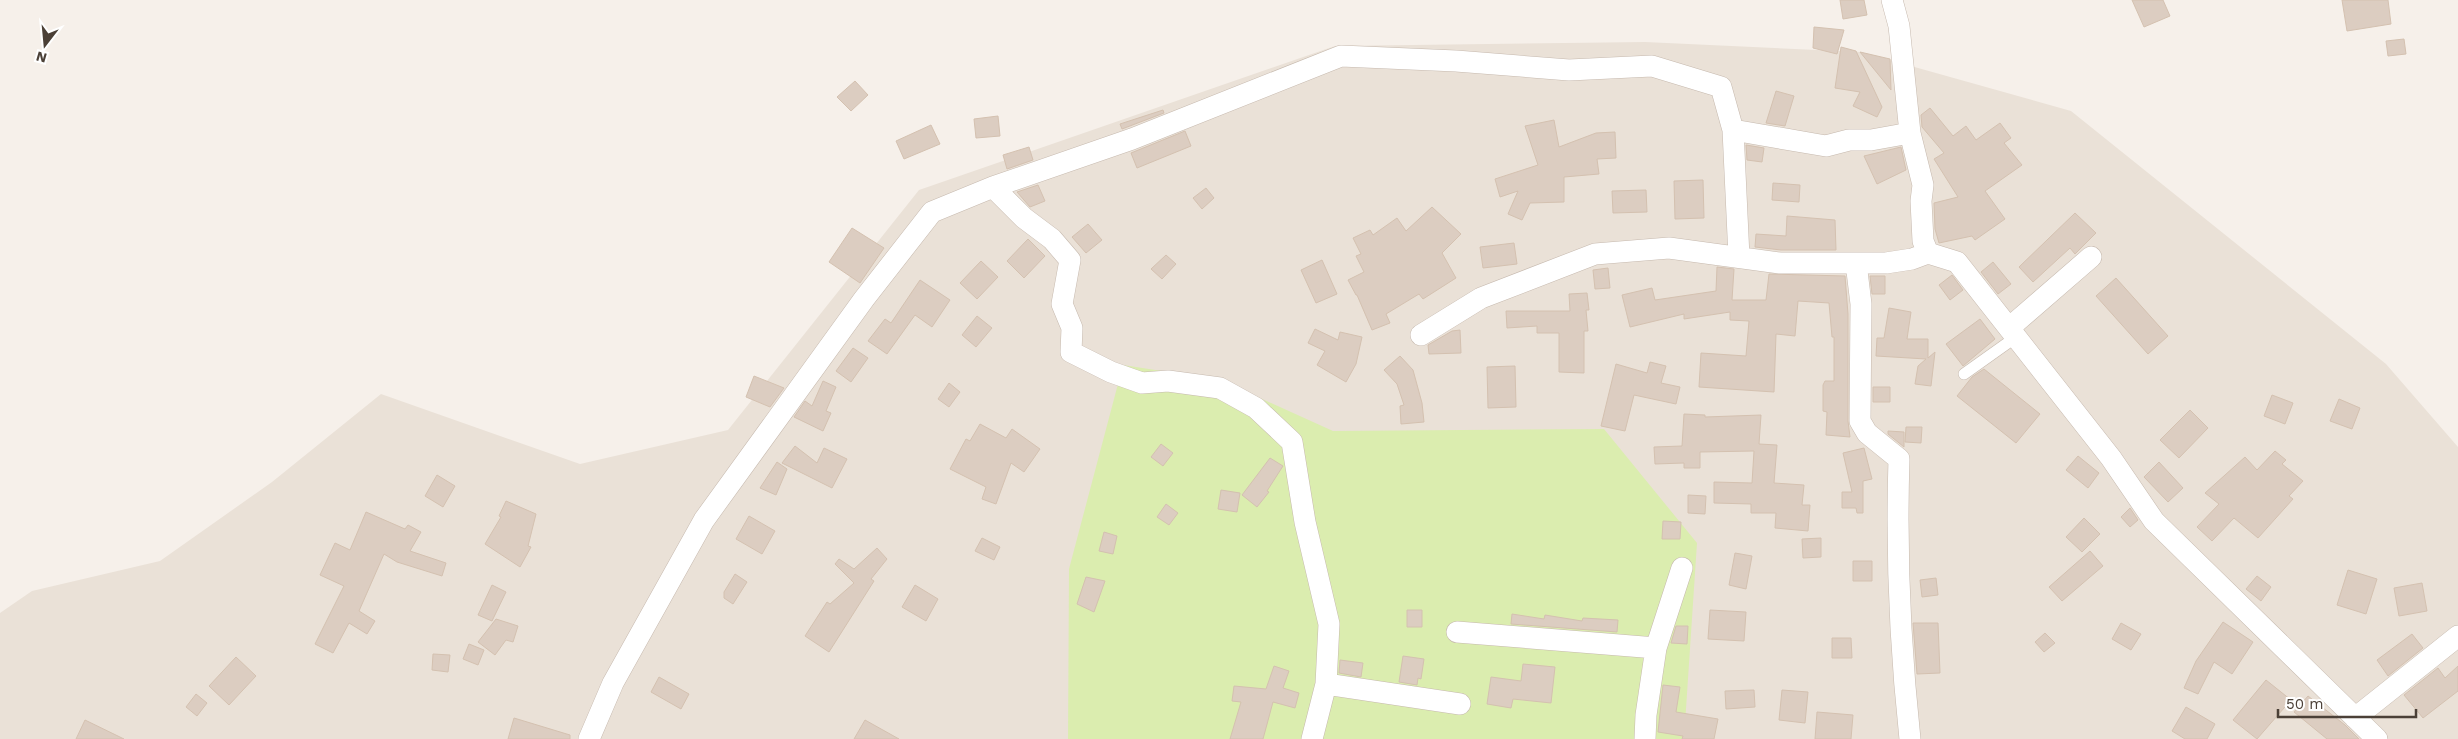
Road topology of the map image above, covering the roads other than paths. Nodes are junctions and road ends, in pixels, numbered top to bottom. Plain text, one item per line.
1 (1892, 0) edge
2 (1733, 130) junction
3 (1910, 133) junction
4 (993, 188) junction
5 (1928, 253) junction
6 (1738, 257) junction
7 (2091, 257) dead end
8 (1856, 263) junction
9 (2012, 332) junction
10 (1421, 335) dead end
11 (1964, 374) dead end
12 (1682, 568) dead end
13 (1457, 632) dead end
14 (2458, 636) edge
15 (1656, 648) junction
16 (1326, 684) junction
17 (1460, 704) dead end
18 (2355, 718) junction
19 (589, 739) edge
20 (1312, 739) edge
21 (1645, 739) edge
22 (1910, 739) edge
23 (2377, 739) edge

1 - 3 street
2 - 3 street
2 - 4 street
2 - 6 street
3 - 5 street
4 - 16 street
4 - 19 street
5 - 8 street
5 - 9 street
6 - 8 street
6 - 10 street
7 - 9 street
8 - 22 street
9 - 11 lane
9 - 18 street
12 - 15 street
13 - 15 street
14 - 18 street
15 - 21 street
16 - 17 street
16 - 20 street
18 - 23 street

